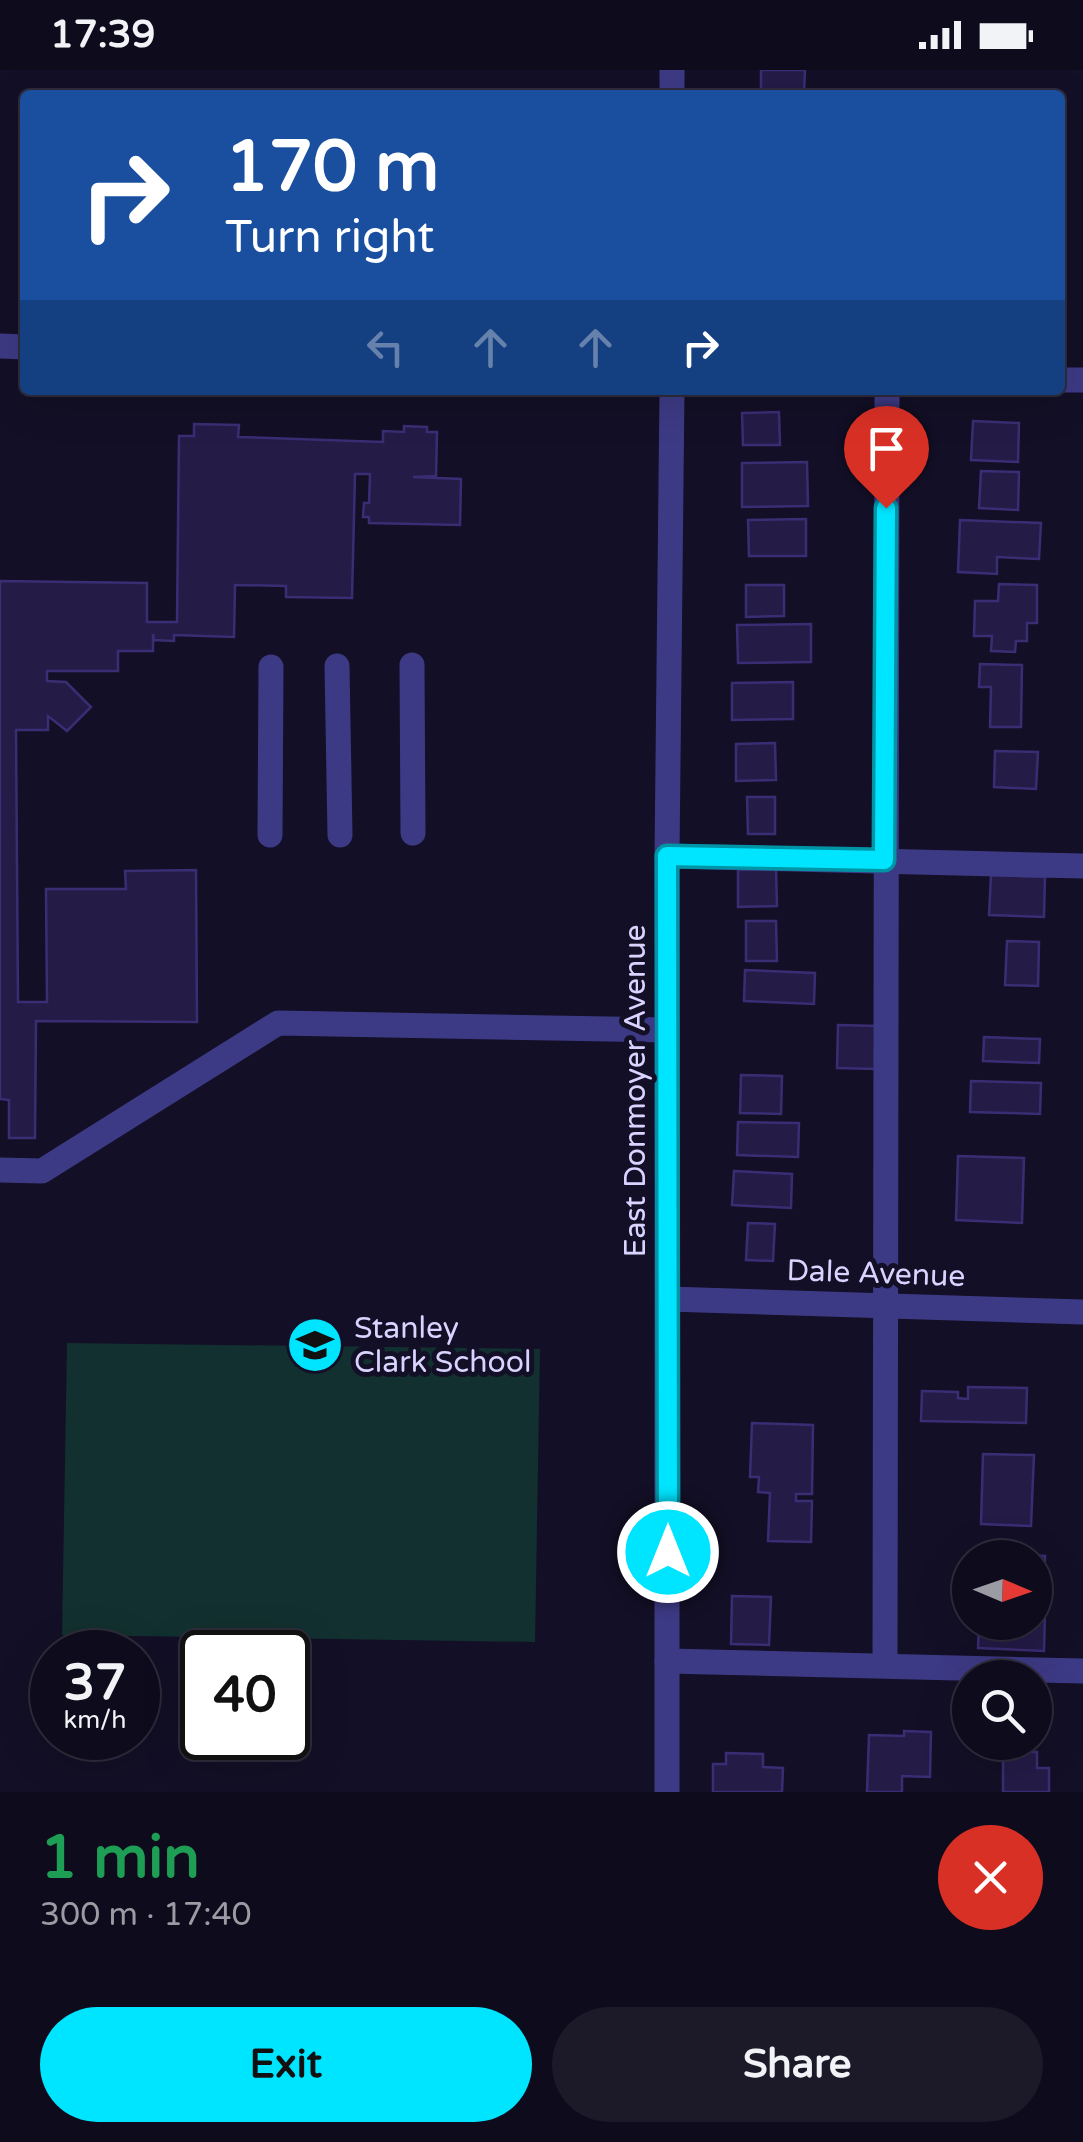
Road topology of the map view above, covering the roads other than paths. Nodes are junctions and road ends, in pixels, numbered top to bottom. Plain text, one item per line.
1 (672, 395) edge
2 (887, 395) edge
3 (412, 665) dead end
4 (338, 666) dead end
5 (272, 667) dead end
6 (413, 833) dead end
7 (270, 834) dead end
8 (340, 834) dead end
9 (667, 856) junction
10 (884, 860) junction
11 (1083, 866) edge
12 (667, 1030) junction
13 (0, 1170) edge
14 (668, 1300) junction
15 (887, 1305) junction
16 (1083, 1312) edge
17 (667, 1661) junction
18 (885, 1664) junction
19 (1083, 1671) edge
20 (667, 1792) edge

1 - 9 street, East Donmoyer Avenue
2 - 10 street
3 - 6 street
4 - 8 street
5 - 7 street
9 - 10 street
9 - 12 street, East Donmoyer Avenue
10 - 11 street
10 - 15 street
12 - 13 street
12 - 14 street, East Donmoyer Avenue
14 - 15 street, Dale Avenue
14 - 17 street, East Donmoyer Avenue
15 - 16 street, Dale Avenue
15 - 18 street
17 - 18 street
17 - 20 street, East Donmoyer Avenue
18 - 19 street

